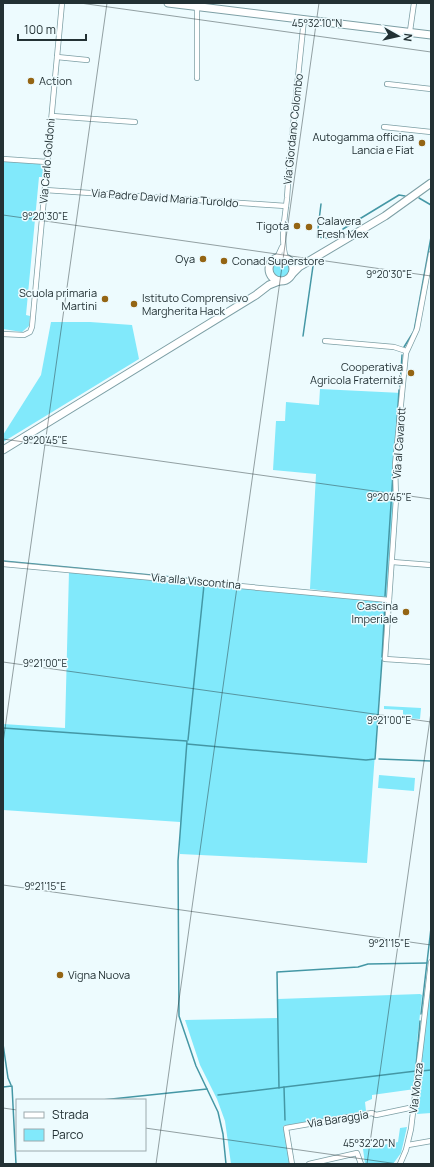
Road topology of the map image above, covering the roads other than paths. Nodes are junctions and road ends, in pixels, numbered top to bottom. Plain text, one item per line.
1 (61, 3) edge
2 (67, 3) edge
3 (168, 3) edge
4 (414, 3) edge
5 (197, 6) junction
6 (61, 9) junction
7 (304, 19) junction
8 (414, 32) junction
9 (431, 34) edge
10 (57, 57) junction
11 (87, 60) dead end
12 (197, 78) dead end
13 (387, 84) dead end
14 (431, 89) edge
15 (52, 116) junction
16 (135, 122) dead end
17 (384, 127) dead end
18 (431, 132) edge
19 (3, 159) edge
20 (48, 162) junction
21 (431, 180) edge
22 (431, 183) edge
23 (45, 190) junction
24 (419, 192) junction
25 (286, 206) junction
26 (284, 239) junction
27 (431, 254) edge
28 (319, 256) junction
29 (277, 258) junction
30 (287, 259) junction
31 (270, 271) junction
32 (292, 274) junction
33 (279, 281) junction
34 (256, 295) junction
35 (3, 334) edge
36 (325, 341) dead end
37 (406, 351) junction
38 (3, 450) edge
39 (392, 562) junction
40 (3, 564) edge
41 (431, 565) edge
42 (389, 600) junction
43 (431, 662) edge
44 (431, 962) edge
45 (414, 1107) junction
46 (431, 1141) edge
47 (408, 1144) junction
48 (292, 1164) edge
49 (309, 1164) edge
50 (361, 1164) edge
51 (400, 1164) edge

1 - 6 street, Via Carlo Goldoni
2 - 6 street
3 - 5 main road
4 - 8 street
5 - 7 main road
5 - 12 street
6 - 10 street, Via Carlo Goldoni
7 - 8 main road
7 - 25 street, Via Giordano Colombo
8 - 9 main road
10 - 11 street
10 - 15 street, Via Carlo Goldoni
13 - 14 street
15 - 16 street
15 - 20 street, Via Carlo Goldoni
17 - 18 street
19 - 20 street
20 - 23 street, Via Carlo Goldoni
21 - 24 main road
22 - 24 main road
23 - 25 street, Via Padre David Maria Turoldo
23 - 35 street, Via Carlo Goldoni
24 - 28 main road
25 - 26 street, Via Giordano Colombo
26 - 29 street, Via Giordano Colombo
26 - 30 street, Via Giordano Colombo
27 - 37 street, Via al Cavarott
28 - 30 main road
28 - 32 main road
29 - 30 main road
29 - 31 main road
30 - 32 main road
31 - 33 main road
31 - 34 main road
32 - 33 main road
33 - 34 main road
34 - 38 main road
36 - 37 street
37 - 39 street, Via al Cavarott
39 - 41 street
39 - 42 street, Via al Cavarott
40 - 42 street, Via alla Viscontina
42 - 43 street, Via al Cavarott
44 - 45 street, Via Monza
45 - 47 street, Via Monza
45 - 48 street, Via Baraggia
46 - 47 street
47 - 51 street, Via Monza
49 - 50 street

